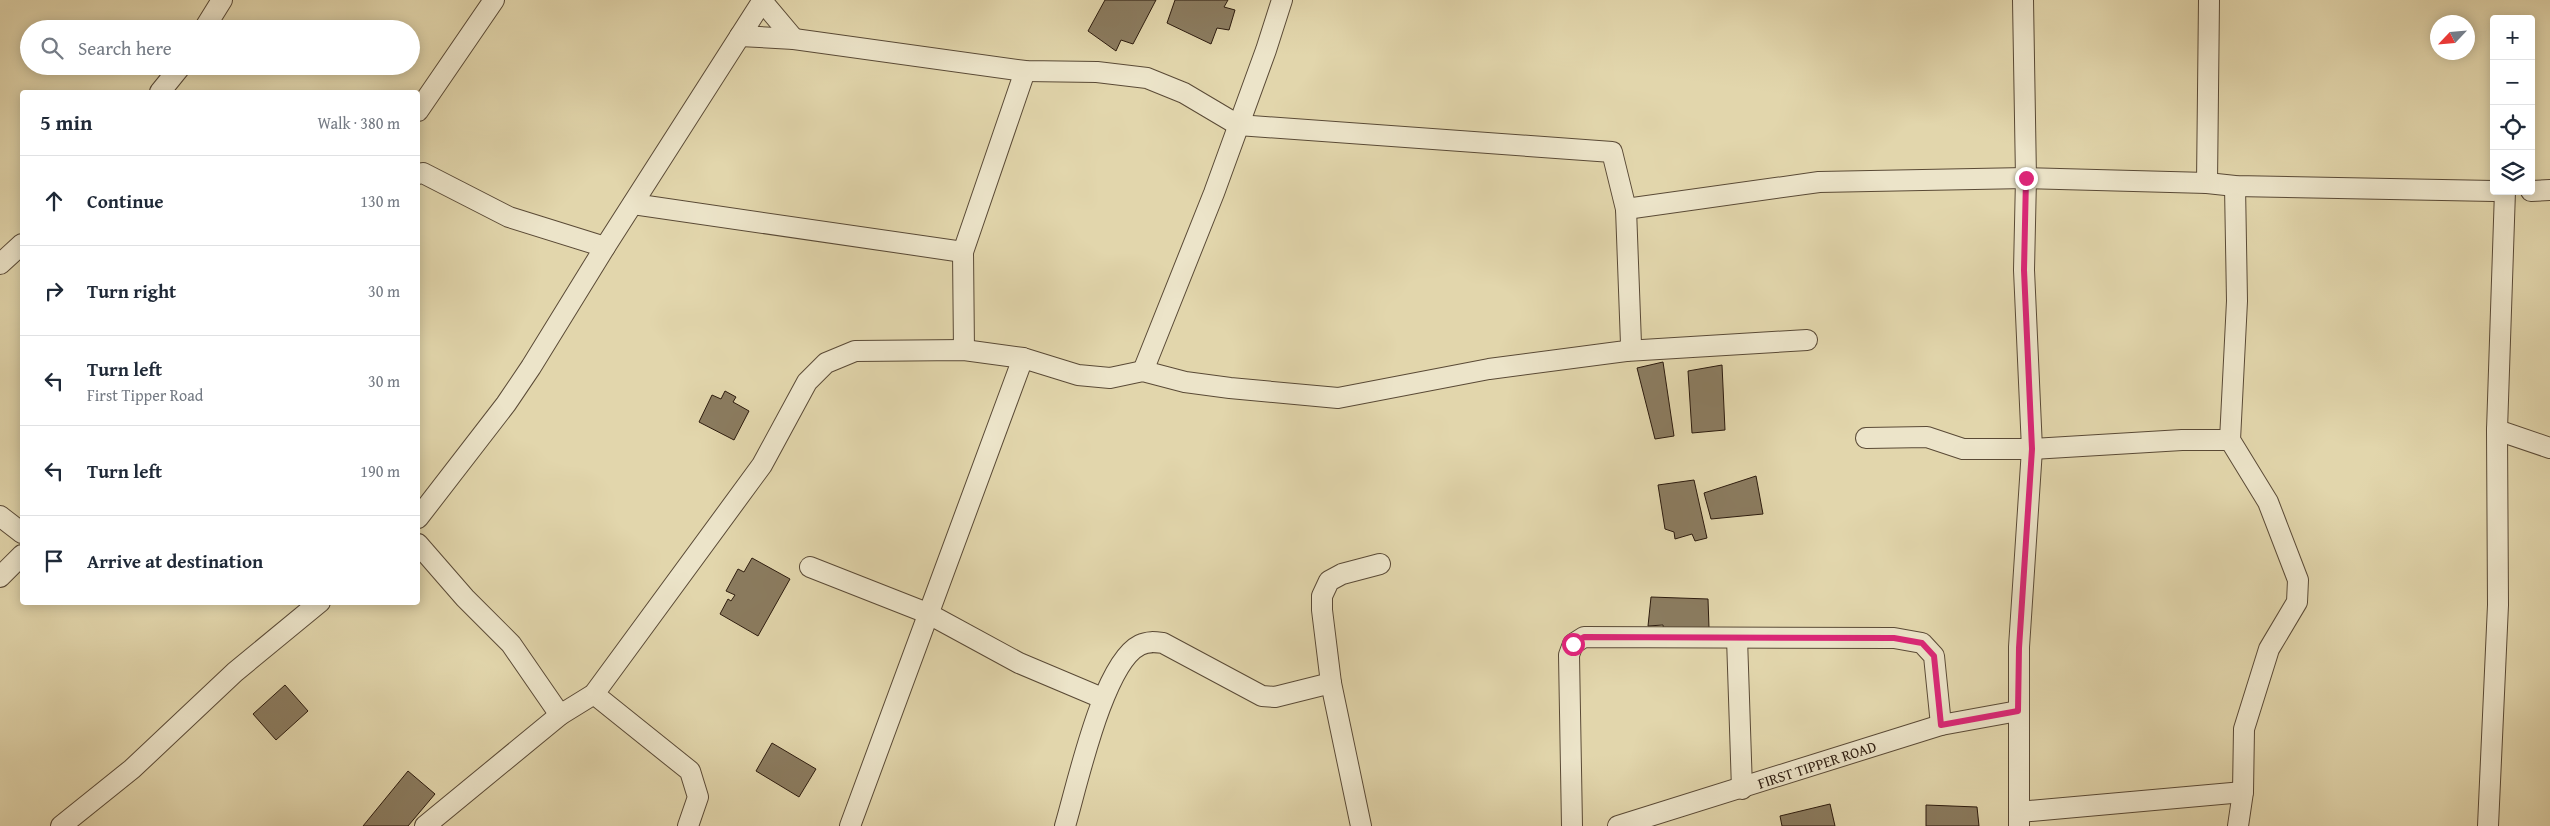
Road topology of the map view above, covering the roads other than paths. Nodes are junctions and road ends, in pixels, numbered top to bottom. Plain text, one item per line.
1 (222, 0) edge
2 (494, 0) edge
3 (762, 0) edge
4 (1282, 0) edge
5 (2022, 0) edge
6 (2209, 0) edge
7 (210, 20) edge
8 (740, 36) junction
9 (794, 39) junction
10 (1025, 71) junction
11 (174, 75) edge
12 (162, 90) edge
13 (420, 107) edge
14 (1238, 125) junction
15 (420, 171) edge
16 (2026, 178) junction
17 (2207, 183) junction
18 (2235, 186) junction
19 (2550, 190) edge
20 (2490, 191) edge
21 (2535, 191) edge
22 (2505, 195) edge
23 (633, 204) junction
24 (1626, 209) junction
25 (20, 246) edge
26 (605, 247) junction
27 (964, 252) junction
28 (0, 264) edge
29 (1807, 340) dead end
30 (964, 350) junction
31 (1626, 351) junction
32 (1023, 358) junction
33 (1143, 371) junction
34 (2497, 430) junction
35 (1866, 438) dead end
36 (2230, 440) junction
37 (2550, 448) edge
38 (2032, 449) junction
39 (420, 515) edge
40 (0, 516) edge
41 (20, 531) edge
42 (420, 546) edge
43 (20, 557) edge
44 (1380, 564) dead end
45 (810, 566) dead end
46 (0, 577) edge
47 (316, 605) edge
48 (927, 613) junction
49 (1737, 638) junction
50 (1331, 683) junction
51 (594, 694) junction
52 (1102, 698) junction
53 (2018, 711) junction
54 (560, 715) junction
55 (1941, 725) junction
56 (1742, 789) junction
57 (2243, 792) junction
58 (2019, 819) edge
59 (61, 826) edge
60 (425, 826) edge
61 (688, 826) edge
62 (850, 826) edge
63 (1065, 826) edge
64 (1361, 826) edge
65 (1572, 826) edge
66 (1618, 826) edge
67 (2238, 826) edge
68 (2488, 826) edge

1 - 7 street
2 - 13 street
3 - 8 street
3 - 9 street
4 - 14 street
5 - 16 street
6 - 17 street
8 - 9 street
8 - 23 street
9 - 10 street
10 - 14 street
10 - 27 street
11 - 12 street
14 - 24 street
14 - 33 street
15 - 26 street
16 - 17 street
16 - 24 street
16 - 38 street
17 - 18 street
18 - 20 street
18 - 36 street
19 - 21 street
22 - 34 street
23 - 26 street
23 - 27 street
24 - 31 street
25 - 28 street
26 - 39 street
27 - 30 street
29 - 31 street
30 - 32 street
30 - 51 street
31 - 33 street
32 - 33 street
32 - 48 street
34 - 37 street
34 - 68 street
35 - 38 street
36 - 38 street
36 - 57 street
38 - 53 street
40 - 41 street
42 - 54 street
43 - 46 street
44 - 50 street
45 - 48 street
47 - 59 street
48 - 52 street
48 - 62 street
49 - 55 street
49 - 56 street
49 - 65 street
50 - 52 street
50 - 64 street
51 - 54 street
51 - 61 street
52 - 63 street
53 - 55 street, FIRST TIPPER ROAD
53 - 58 street
54 - 60 street
55 - 56 street, FIRST TIPPER ROAD
56 - 66 street, FIRST TIPPER ROAD
57 - 58 street
57 - 67 street

